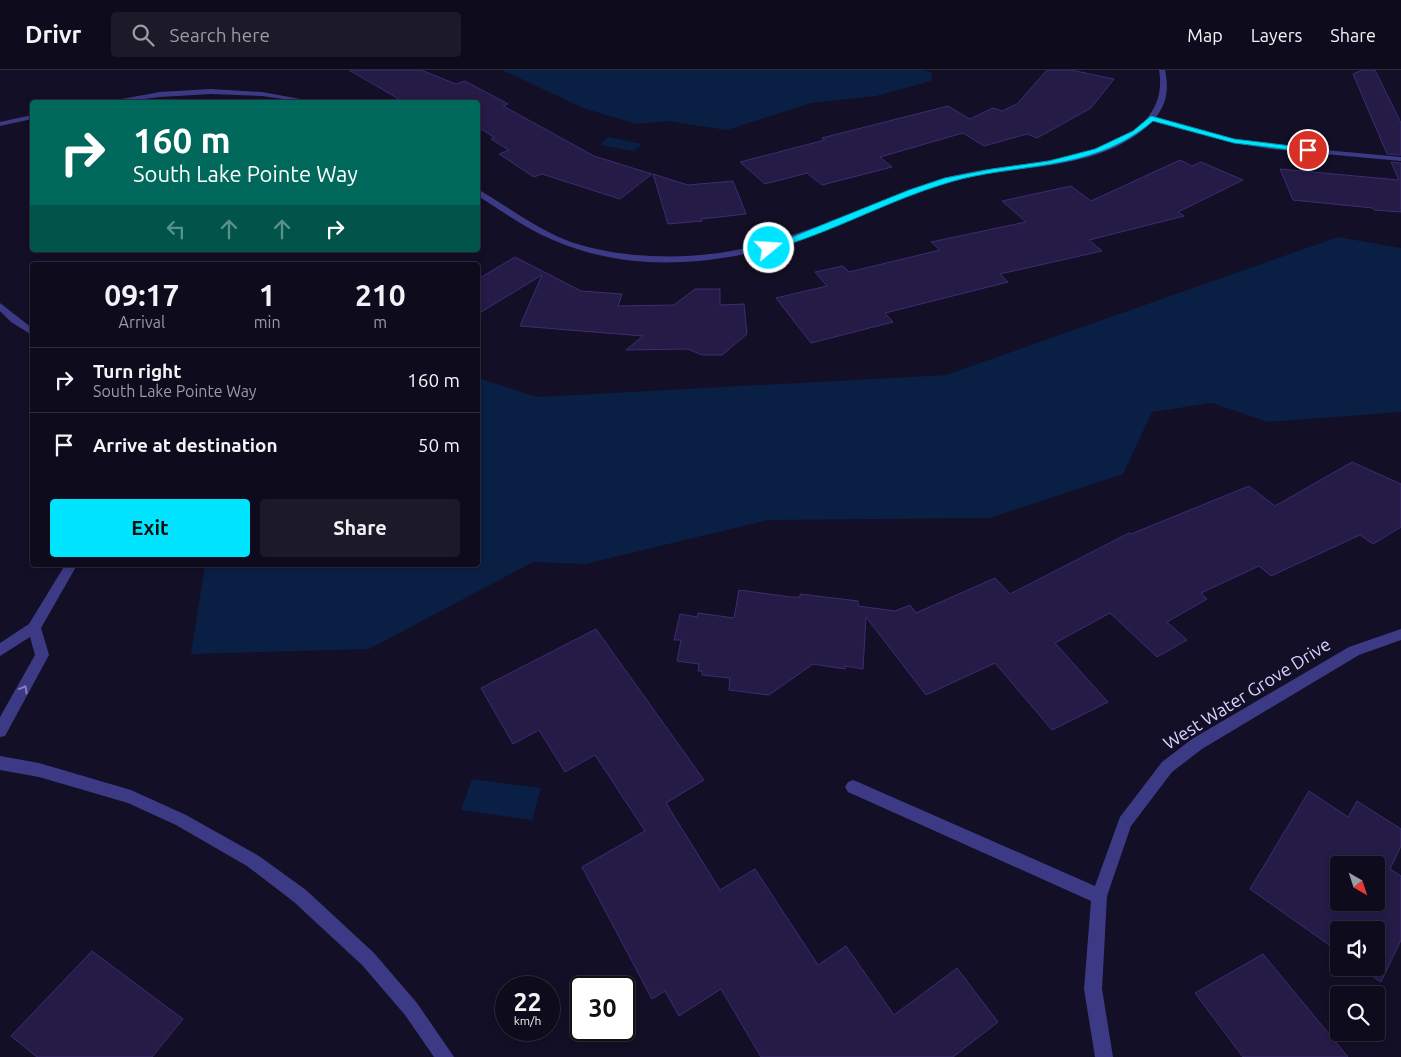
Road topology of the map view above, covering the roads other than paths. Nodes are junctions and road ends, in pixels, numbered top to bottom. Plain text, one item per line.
1 (1162, 70) edge
2 (123, 100) edge
3 (302, 100) edge
4 (30, 117) edge
5 (1151, 118) junction
6 (0, 124) edge
7 (1401, 159) edge
8 (480, 194) edge
9 (0, 306) edge
10 (30, 331) edge
11 (70, 567) edge
12 (34, 628) junction
13 (1401, 634) edge
14 (0, 650) edge
15 (0, 731) edge
16 (0, 763) edge
17 (853, 787) dead end
18 (1099, 896) junction
19 (445, 1057) edge
20 (1104, 1057) edge

1 - 5 street
2 - 3 street
4 - 6 street
5 - 7 street
5 - 8 street
9 - 10 street
11 - 12 street
12 - 14 street
15 -> 12 street
13 - 18 street, West Water Grove Drive
16 - 19 street
17 - 18 street
18 - 20 street, West Water Grove Drive

